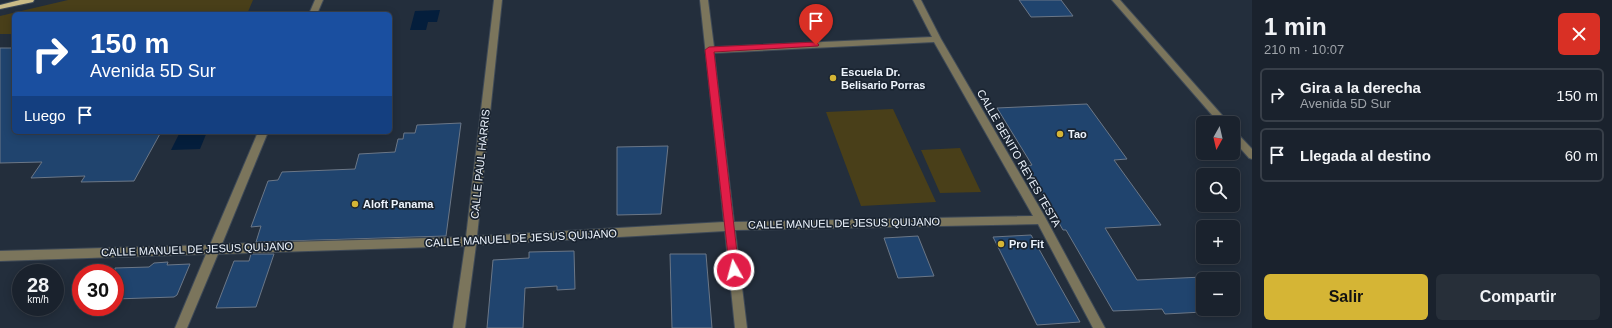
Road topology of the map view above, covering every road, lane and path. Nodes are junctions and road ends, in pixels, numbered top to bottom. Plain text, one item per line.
1 (30, 0) edge
2 (319, 0) edge
3 (498, 0) edge
4 (704, 0) edge
5 (917, 0) edge
6 (1116, 0) edge
7 (0, 7) edge
8 (314, 12) edge
9 (937, 39) junction
10 (709, 50) junction
11 (1218, 116) edge
12 (262, 134) edge
13 (1240, 142) edge
14 (1252, 155) edge
15 (1041, 220) junction
16 (729, 226) junction
17 (472, 241) junction
18 (214, 248) junction
19 (0, 256) edge
20 (181, 328) edge
21 (459, 328) edge
22 (741, 328) edge
23 (1099, 328) edge

1 - 7 main road
2 - 8 street
3 - 17 street, CALLE PAUL HARRIS
4 - 10 street
5 - 9 street, CALLE BENITO REYES TESTA
6 - 11 street
9 - 10 street
9 - 15 street, CALLE BENITO REYES TESTA
10 - 16 street
12 - 18 street
13 - 14 street
15 - 16 street, CALLE MANUEL DE JESUS QUIJANO
15 - 23 street, CALLE BENITO REYES TESTA
16 - 17 street, CALLE MANUEL DE JESUS QUIJANO
16 - 22 street
17 - 18 street, CALLE MANUEL DE JESUS QUIJANO
17 - 21 street, CALLE PAUL HARRIS
18 - 19 street, CALLE MANUEL DE JESUS QUIJANO
18 - 20 street

